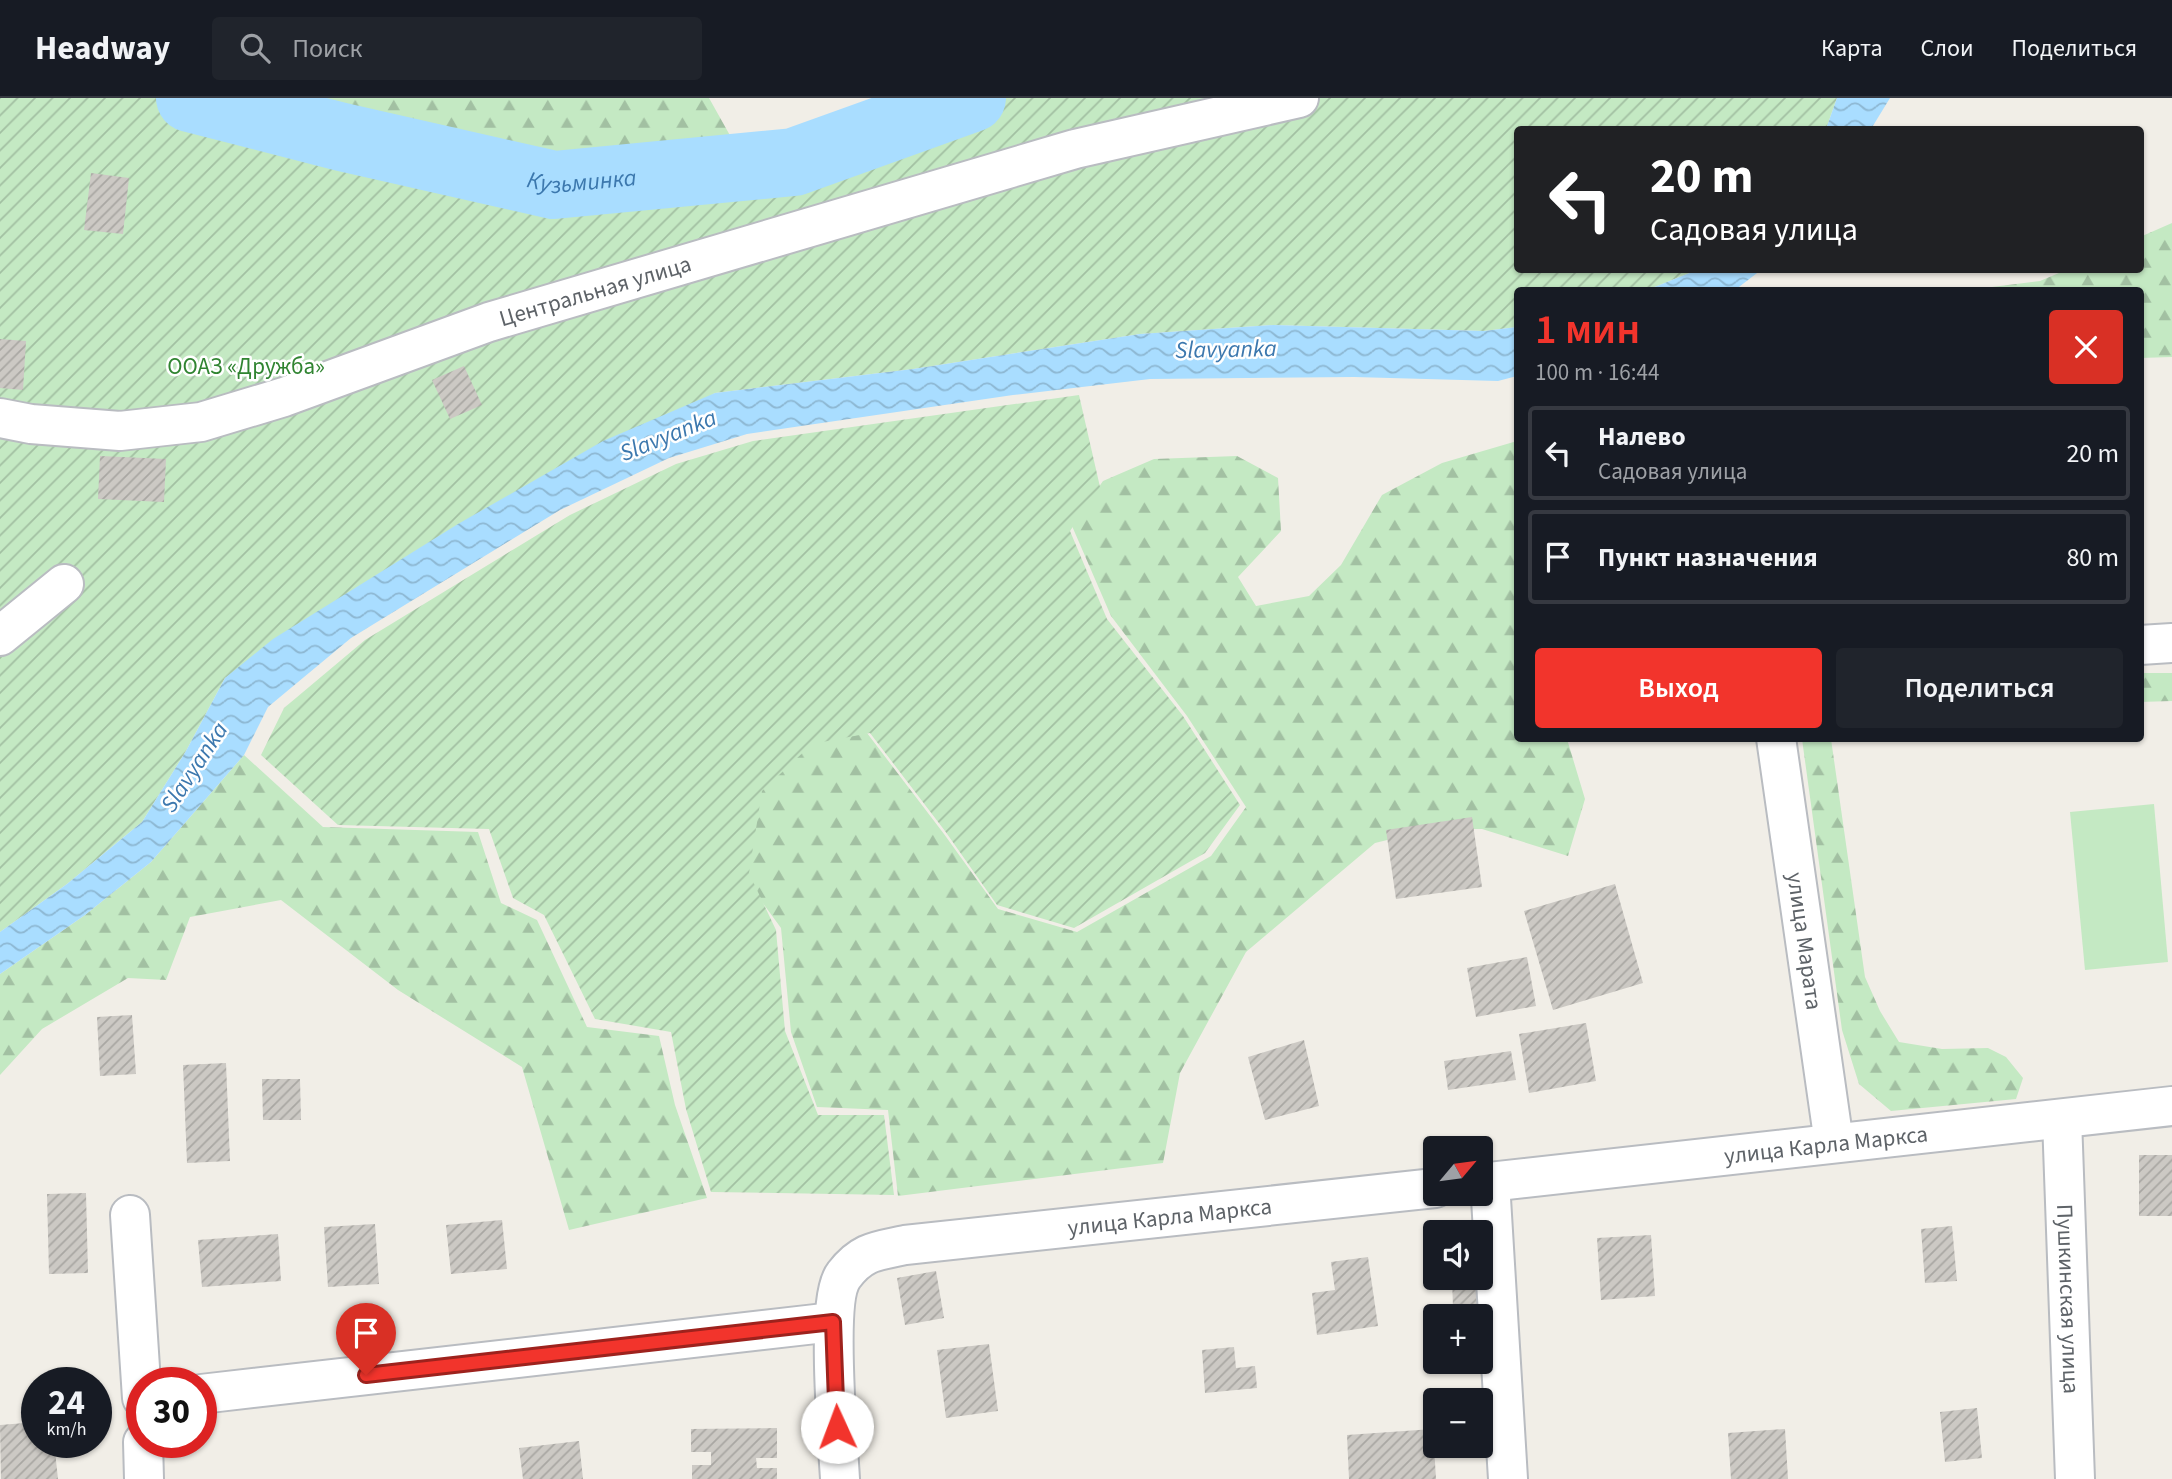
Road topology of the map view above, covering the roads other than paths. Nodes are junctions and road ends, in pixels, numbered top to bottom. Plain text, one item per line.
1 (1299, 98) edge
2 (0, 418) edge
3 (64, 584) dead end
4 (0, 636) edge
5 (2172, 643) edge
6 (2144, 645) edge
7 (1777, 742) edge
8 (2172, 1106) edge
9 (2062, 1119) junction
10 (1834, 1143) junction
11 (1493, 1181) edge
12 (1423, 1189) edge
13 (1487, 1206) edge
14 (130, 1215) dead end
15 (833, 1322) junction
16 (140, 1367) edge
17 (217, 1392) edge
18 (144, 1458) edge
19 (145, 1479) edge
20 (840, 1479) edge
21 (1508, 1479) edge
22 (2075, 1479) edge

1 - 2 street, Центральная улица
3 - 4 street
5 - 6 street
7 - 10 street, улица Марата
8 - 9 street, улица Карла Маркса
9 - 10 street, улица Карла Маркса
9 - 22 street, Пушкинская улица
10 - 11 street, улица Карла Маркса
12 - 15 street, улица Карла Маркса
13 - 21 street
14 - 16 street
15 - 17 street
15 - 20 street, улица Карла Маркса
18 - 19 street

